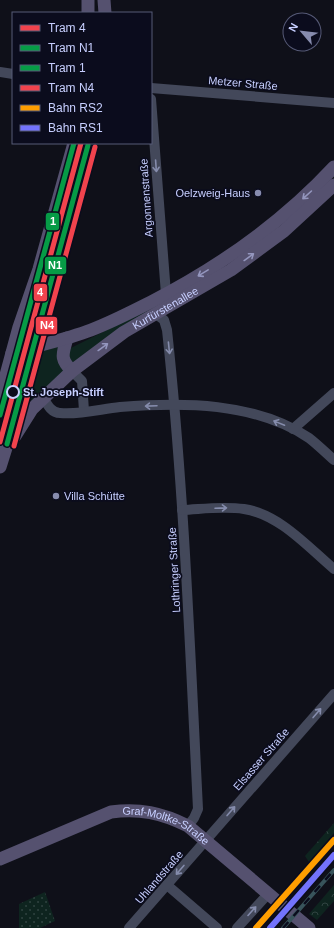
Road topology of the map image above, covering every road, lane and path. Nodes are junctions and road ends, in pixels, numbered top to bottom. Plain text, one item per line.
1 (88, 0) edge
2 (104, 0) edge
3 (88, 12) edge
4 (105, 12) edge
5 (0, 72) edge
6 (12, 74) edge
7 (152, 88) edge
8 (334, 103) edge
9 (152, 112) edge
10 (74, 144) edge
11 (87, 144) edge
12 (334, 167) edge
13 (334, 185) edge
14 (166, 294) junction
15 (156, 314) junction
16 (67, 338) junction
17 (31, 348) junction
18 (12, 353) junction
19 (72, 371) junction
20 (334, 393) edge
21 (0, 397) edge
22 (43, 397) junction
23 (175, 405) junction
24 (84, 411) junction
25 (293, 430) junction
26 (8, 442) junction
27 (334, 460) edge
28 (0, 468) edge
29 (182, 510) junction
30 (334, 569) edge
31 (334, 694) edge
32 (188, 826) junction
33 (206, 841) junction
34 (0, 859) edge
35 (167, 885) junction
36 (268, 894) junction
37 (129, 928) edge
38 (217, 928) edge
39 (237, 928) edge
40 (309, 928) edge

1 - 3 main road
2 - 4 main road
5 - 6 street
7 - 8 street, Metzer Straße
9 -> 14 street, Argonnenstraße
10 - 18 main road
11 - 17 main road
12 -> 14 main road, Kurfürstenallee
15 -> 13 main road, Kurfürstenallee
14 - 16 main road, Kurfürstenallee
19 -> 15 main road, Kurfürstenallee
15 -> 23 street, Lothringer Straße
16 - 17 main road, Kurfürstenallee
16 - 19 main road
17 - 18 main road, Kurfürstenallee
17 - 26 main road
18 - 21 main road
19 - 22 main road, Kurfürstenallee
19 - 24 street
20 - 25 street
22 - 24 street
22 - 26 main road, Kurfürstenallee
23 -> 24 street
25 -> 23 street
23 - 29 street, Lothringer Straße
25 - 27 street
26 - 28 main road
29 -> 30 street
29 - 32 street, Lothringer Straße
33 -> 31 street, Elsasser Straße
32 - 33 main road, Graf-Moltke-Straße
32 - 34 main road, Graf-Moltke-Straße
33 -> 35 street, Uhlandstraße
33 - 36 main road, Graf-Moltke-Straße
35 - 37 street, Uhlandstraße
35 - 38 street
39 -> 36 street
36 - 40 main road, Graf-Moltke-Straße

